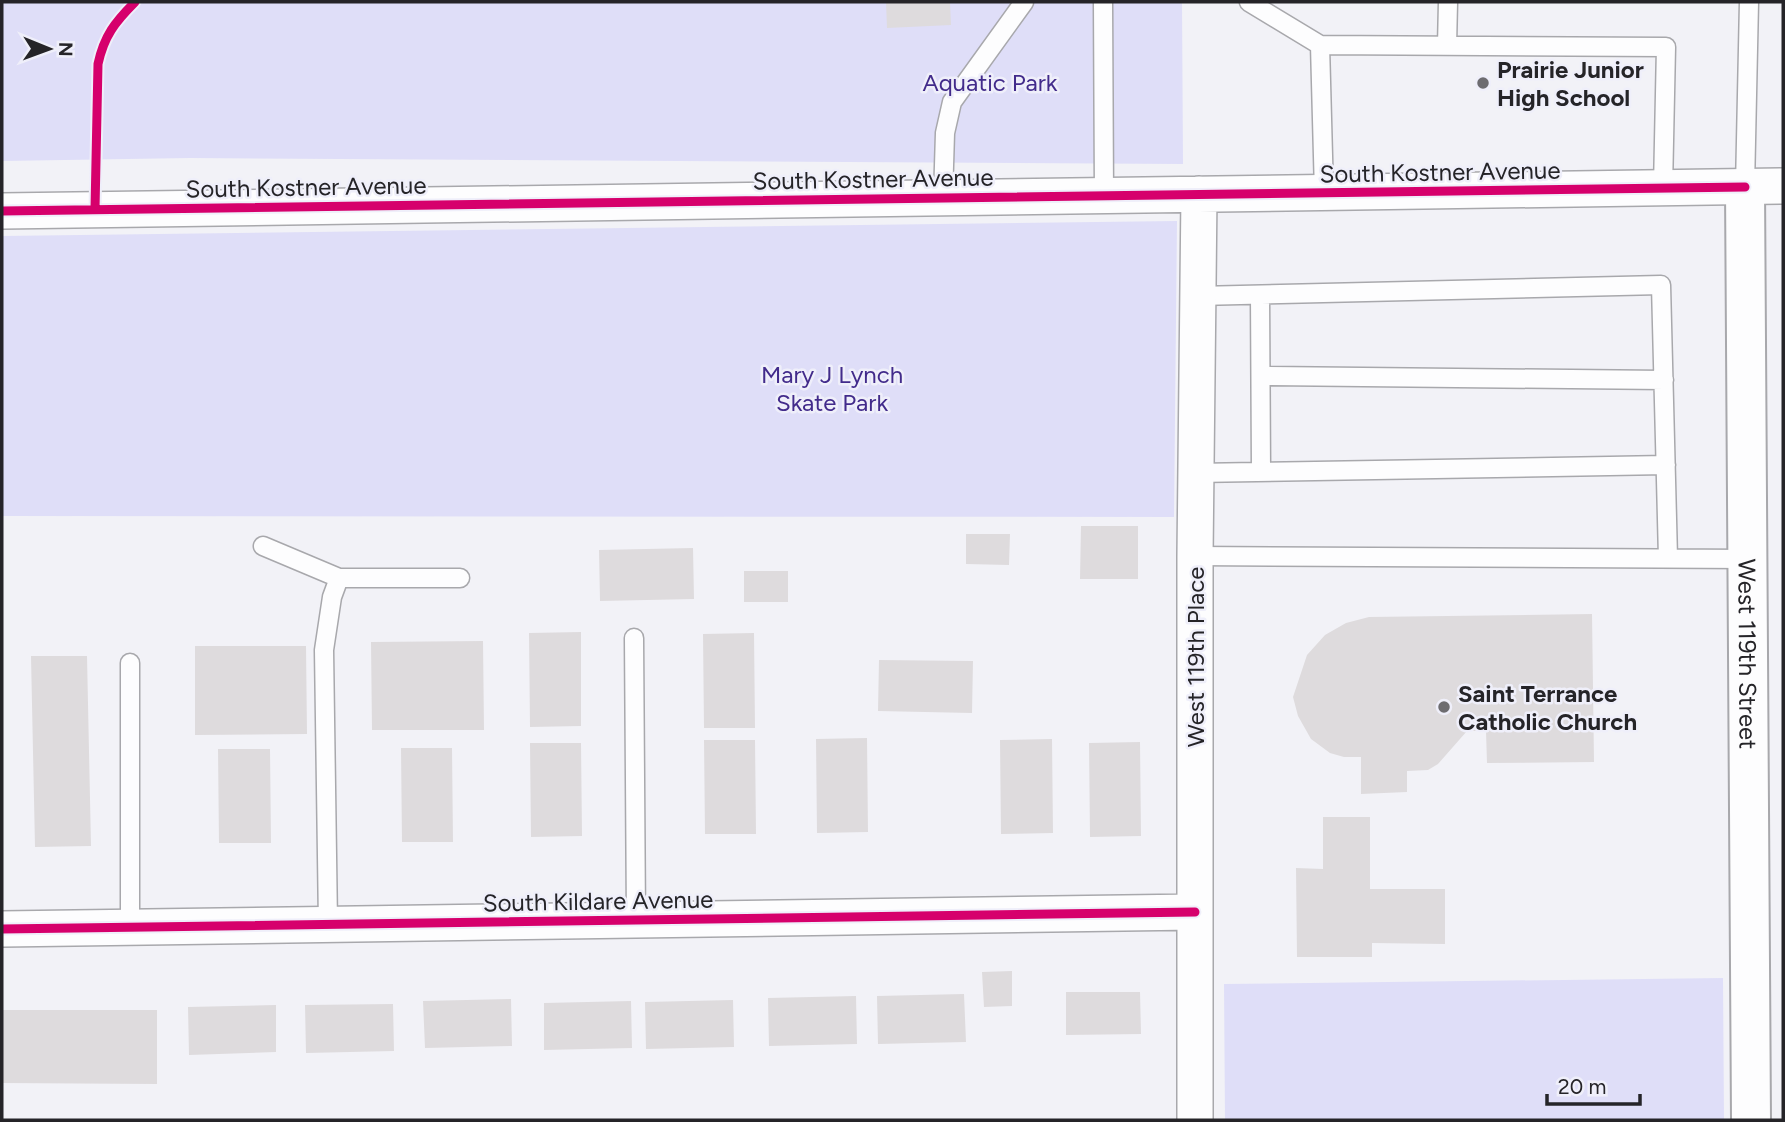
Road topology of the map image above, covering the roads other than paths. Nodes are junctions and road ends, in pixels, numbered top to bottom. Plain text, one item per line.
1 (1024, 2) edge
2 (1103, 2) edge
3 (1249, 2) edge
4 (1448, 2) edge
5 (1749, 2) edge
6 (1320, 45) junction
7 (1447, 46) junction
8 (1783, 186) edge
9 (1745, 187) junction
10 (1663, 188) junction
11 (1324, 192) junction
12 (1199, 194) junction
13 (1104, 196) junction
14 (943, 198) junction
15 (2, 211) edge
16 (1260, 295) junction
17 (1198, 296) junction
18 (1261, 376) junction
19 (1664, 380) junction
20 (1666, 465) junction
21 (1261, 472) junction
22 (1195, 473) junction
23 (263, 545) dead end
24 (1195, 556) junction
25 (1668, 558) junction
26 (1749, 559) junction
27 (339, 578) junction
28 (460, 578) dead end
29 (634, 638) dead end
30 (130, 663) dead end
31 (1195, 912) junction
32 (636, 920) junction
33 (328, 924) junction
34 (130, 927) junction
35 (2, 929) edge
36 (1195, 1120) edge
37 (1751, 1120) edge

1 - 14 lane
2 - 13 lane
3 - 6 lane
4 - 7 lane
5 - 9 lane
6 - 7 lane
6 - 11 lane
7 - 10 lane
8 - 9 street, South Kostner Avenue
9 - 10 street, South Kostner Avenue
9 - 26 street, West 119th Street
10 - 11 street, South Kostner Avenue
11 - 12 street, South Kostner Avenue
12 - 13 street, South Kostner Avenue
12 - 17 street, West 119th Place
13 - 14 street, South Kostner Avenue
14 - 15 street, South Kostner Avenue
16 - 17 lane
16 - 18 lane
16 - 19 lane
17 - 22 street, West 119th Place
18 - 19 lane
18 - 21 lane
19 - 20 lane
20 - 21 lane
20 - 25 lane
21 - 22 lane
22 - 24 street, West 119th Place
23 - 27 lane
24 - 25 lane
24 - 31 street, West 119th Place
25 - 26 lane
26 - 37 street, West 119th Street
27 - 28 lane
27 - 33 lane
29 - 32 lane
30 - 34 lane
31 - 32 street, South Kildare Avenue
31 - 36 street, West 119th Place
32 - 33 street, South Kildare Avenue
33 - 34 street, South Kildare Avenue
34 - 35 street, South Kildare Avenue

